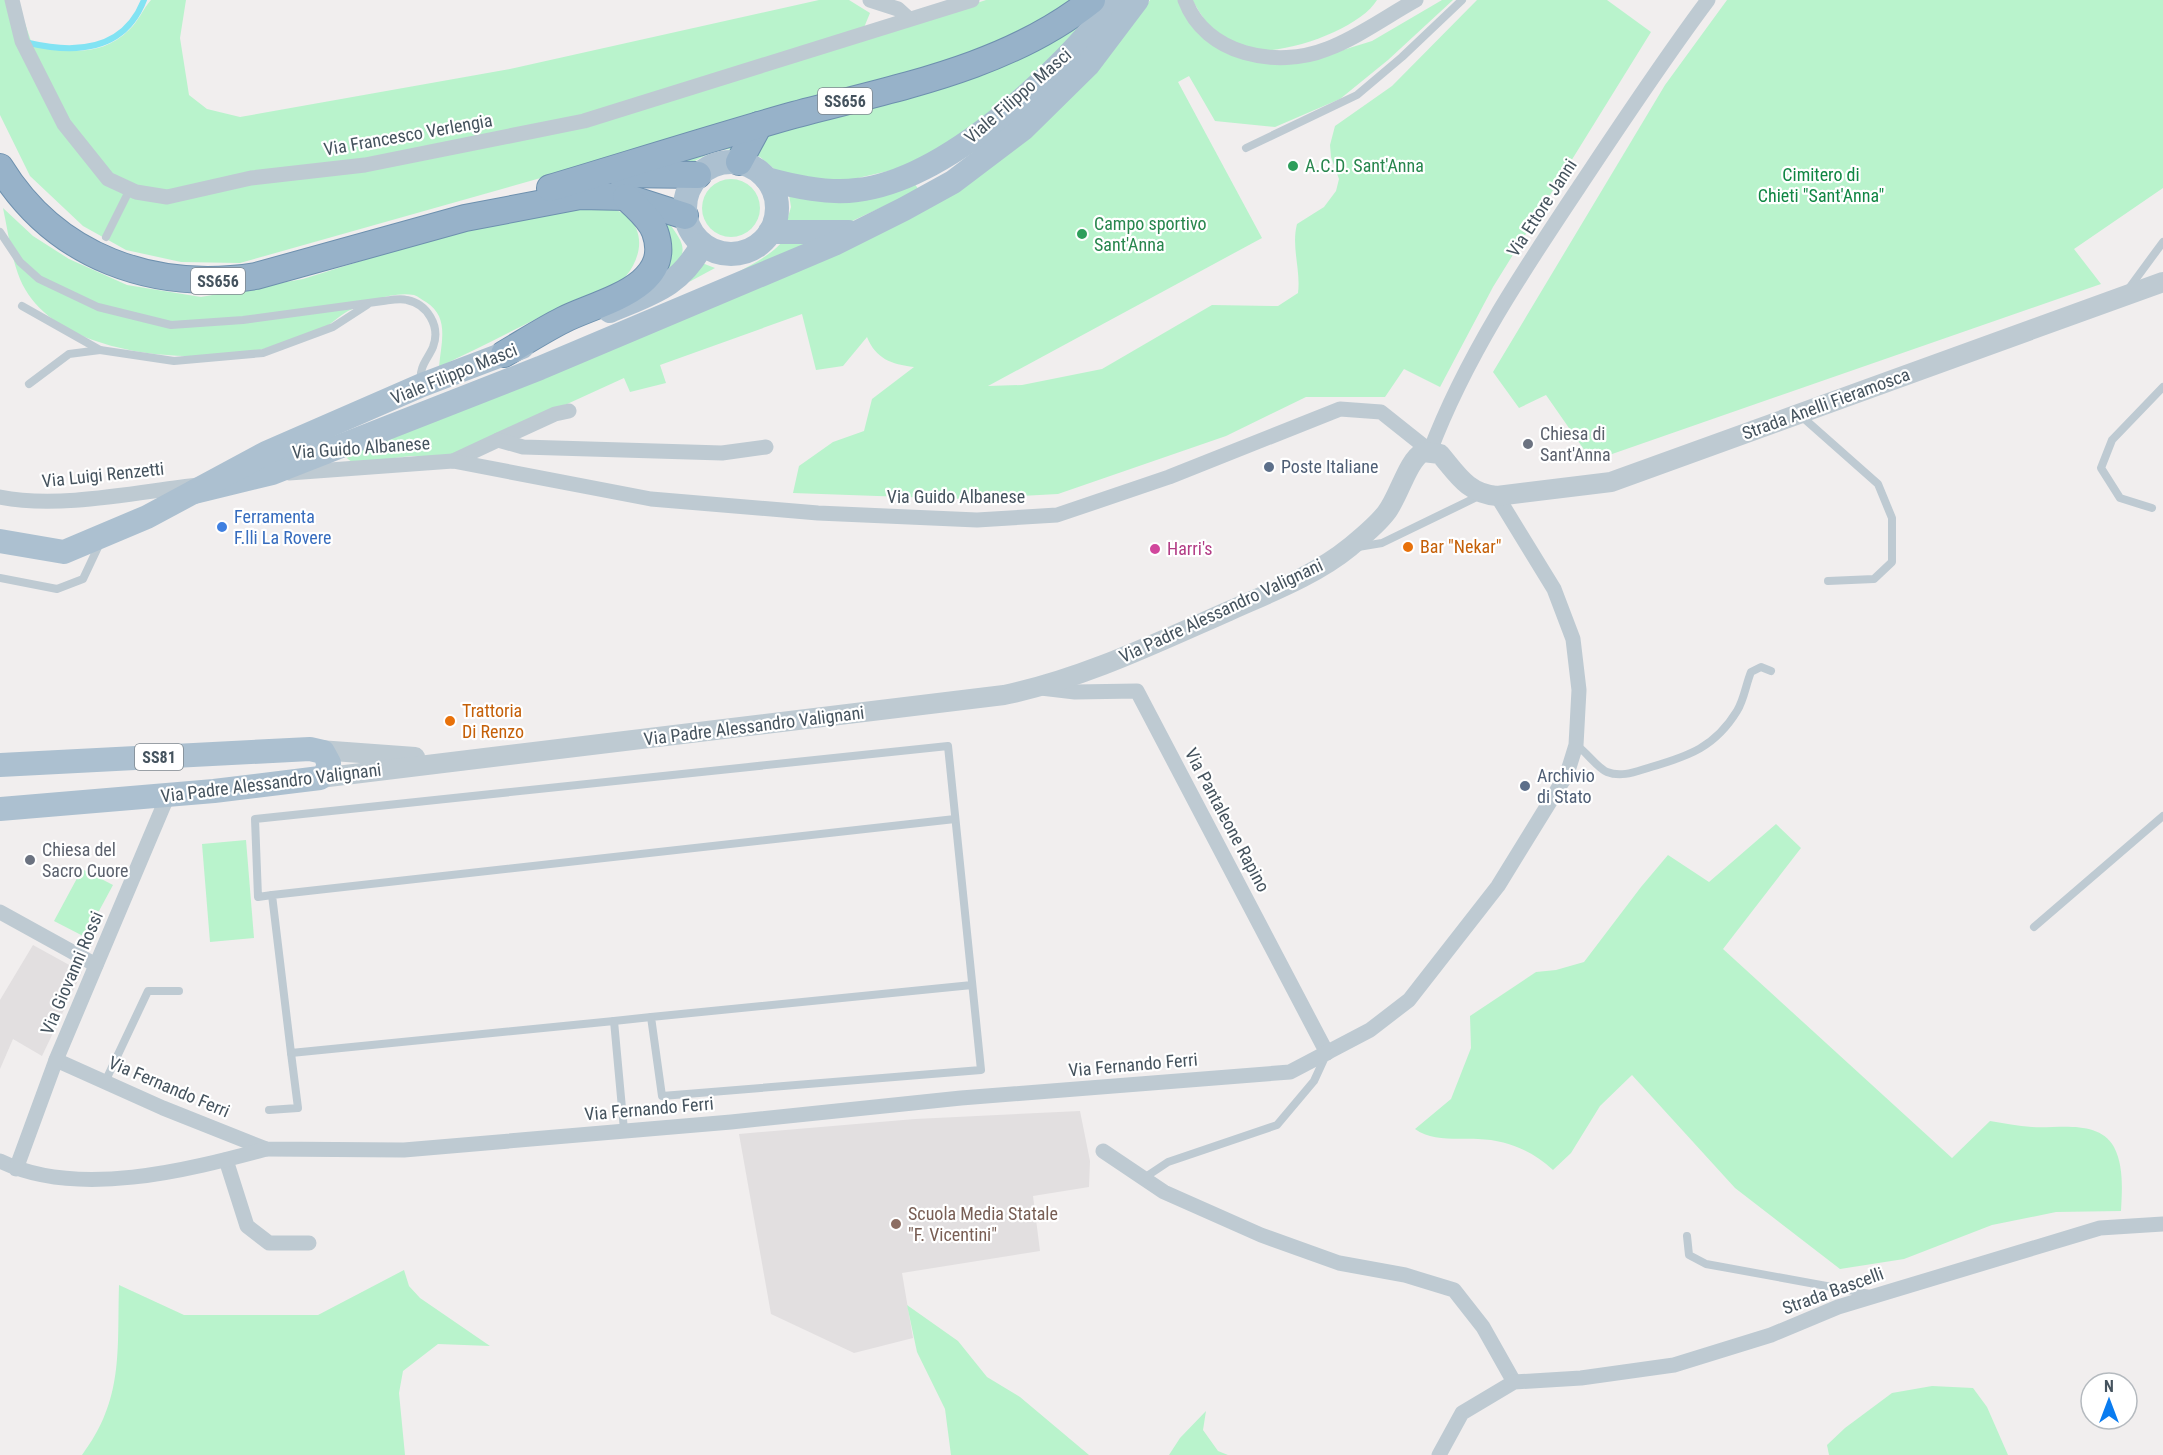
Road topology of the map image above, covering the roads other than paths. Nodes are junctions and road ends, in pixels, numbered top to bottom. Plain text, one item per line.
1 (12, 0) edge
2 (870, 0) edge
3 (972, 0) edge
4 (1092, 0) edge
5 (1116, 0) edge
6 (1137, 0) edge
7 (1185, 0) edge
8 (1416, 0) edge
9 (1462, 0) edge
10 (1708, 0) edge
11 (909, 19) junction
12 (759, 125) junction
13 (1246, 148) dead end
14 (739, 162) junction
15 (0, 167) edge
16 (698, 175) junction
17 (587, 177) junction
18 (767, 179) junction
19 (130, 189) junction
20 (626, 197) junction
21 (685, 216) junction
22 (465, 218) junction
23 (858, 231) junction
24 (0, 232) edge
25 (770, 232) junction
26 (106, 237) dead end
27 (2163, 242) edge
28 (702, 244) junction
29 (733, 254) junction
30 (2163, 282) edge
31 (2122, 297) junction
32 (368, 304) junction
33 (22, 306) dead end
34 (683, 308) junction
35 (100, 350) junction
36 (504, 354) junction
37 (29, 384) dead end
38 (2163, 387) edge
39 (412, 398) junction
40 (568, 411) dead end
41 (1799, 414) junction
42 (374, 433) junction
43 (498, 440) junction
44 (766, 447) dead end
45 (1430, 451) junction
46 (453, 461) junction
47 (272, 473) junction
48 (202, 488) junction
49 (1489, 495) junction
50 (0, 497) edge
51 (2152, 508) dead end
52 (104, 535) junction
53 (0, 541) edge
54 (1347, 549) junction
55 (0, 578) edge
56 (1828, 580) dead end
57 (1771, 671) dead end
58 (1041, 688) junction
59 (1576, 745) junction
60 (319, 750) junction
61 (456, 761) junction
62 (0, 765) edge
63 (320, 778) junction
64 (168, 795) junction
65 (0, 809) edge
66 (2163, 816) edge
67 (955, 819) junction
68 (272, 896) junction
69 (0, 912) edge
70 (2034, 927) dead end
71 (96, 966) junction
72 (972, 985) junction
73 (179, 991) dead end
74 (651, 1017) junction
75 (614, 1021) junction
76 (291, 1053) junction
77 (1327, 1053) junction
78 (56, 1060) junction
79 (105, 1082) junction
80 (269, 1110) dead end
81 (624, 1130) junction
82 (266, 1149) junction
83 (1103, 1150) dead end
84 (226, 1160) junction
85 (0, 1161) edge
86 (16, 1169) junction
87 (1144, 1179) junction
88 (2163, 1224) edge
89 (1687, 1236) dead end
90 (309, 1243) dead end
91 (1877, 1295) junction
92 (1514, 1382) junction
93 (1439, 1455) edge

1 - 19 street, Via Francesco Verlengia
2 - 11 street
3 - 11 street, Via Francesco Verlengia
4 - 12 highway, SS656
5 - 18 main road, Viale Filippo Masci
6 - 23 main road, Viale Filippo Masci
7 - 8 street
9 - 13 lane
10 - 45 street, Via Ettore Janni
11 - 19 street, Via Francesco Verlengia
12 - 14 highway
12 - 17 highway, SS656
14 - 16 main road
14 - 18 main road
15 - 22 highway, SS656
16 - 17 highway, SS656
16 - 21 main road
17 - 22 highway, SS656
18 - 25 main road
19 - 26 lane
20 - 21 highway, SS656
20 - 22 highway, SS656
20 - 36 highway
21 - 28 main road
23 - 25 main road, Viale Filippo Masci
23 - 34 main road, Viale Filippo Masci
24 - 32 lane
25 - 29 main road
27 - 31 lane
28 - 29 main road
28 - 36 main road, Viale Filippo Masci
29 - 34 main road, Viale Filippo Masci
30 - 31 street, Strada Anelli Fieramosca
31 - 41 street, Strada Anelli Fieramosca
32 - 35 lane
32 - 39 lane
33 - 35 lane
34 - 42 main road, Viale Filippo Masci
35 - 37 lane
36 - 39 main road, Viale Filippo Masci
38 - 51 lane
39 - 42 lane
39 - 48 main road, Viale Filippo Masci
40 - 43 street
41 - 49 street, Strada Anelli Fieramosca
41 - 56 lane
42 - 47 main road, Viale Filippo Masci
43 - 44 street
43 - 46 street, Via Guido Albanese
45 - 46 street, Via Guido Albanese
45 - 49 street
45 - 54 street, Via Padre Alessandro Valignani
46 - 47 street, Via Guido Albanese
47 - 48 main road, Viale Filippo Masci
48 - 50 street, Via Luigi Renzetti
48 - 52 main road, Viale Filippo Masci
49 - 54 lane
49 - 59 street, Via Fernando Ferri
52 - 53 main road, Viale Filippo Masci
52 - 55 lane
54 - 58 street, Via Padre Alessandro Valignani
57 - 59 lane
58 - 61 street, Via Padre Alessandro Valignani
58 - 77 street, Via Pantaleone Rapino
59 - 77 street, Via Fernando Ferri
60 - 61 street
60 - 62 main road, SS81
60 - 63 main road
61 - 63 street, Via Padre Alessandro Valignani
63 - 64 main road, Via Padre Alessandro Valignani / SS81
64 - 65 main road, Via Padre Alessandro Valignani / SS81
64 - 71 street, Via Giovanni Rossi
66 - 70 lane
67 - 68 lane
67 - 68 lane
67 - 72 lane
68 - 76 lane
69 - 71 street
71 - 78 street, Via Giovanni Rossi
72 - 74 lane
72 - 74 lane
73 - 79 lane
74 - 75 lane
75 - 76 lane
75 - 81 lane
76 - 80 lane
77 - 81 street, Via Fernando Ferri
77 - 87 lane
78 - 79 street, Via Fernando Ferri
78 - 86 street, Via Giovanni Rossi
79 - 82 street, Via Fernando Ferri
81 - 82 street, Via Fernando Ferri
82 - 84 street, Via Fernando Ferri
83 - 87 street
84 - 86 street, Via Fernando Ferri
84 - 90 street
85 - 86 street, Via Fernando Ferri
87 - 92 street
88 - 91 street, Strada Bascelli
89 - 91 lane
91 - 92 street, Strada Bascelli
92 - 93 street

